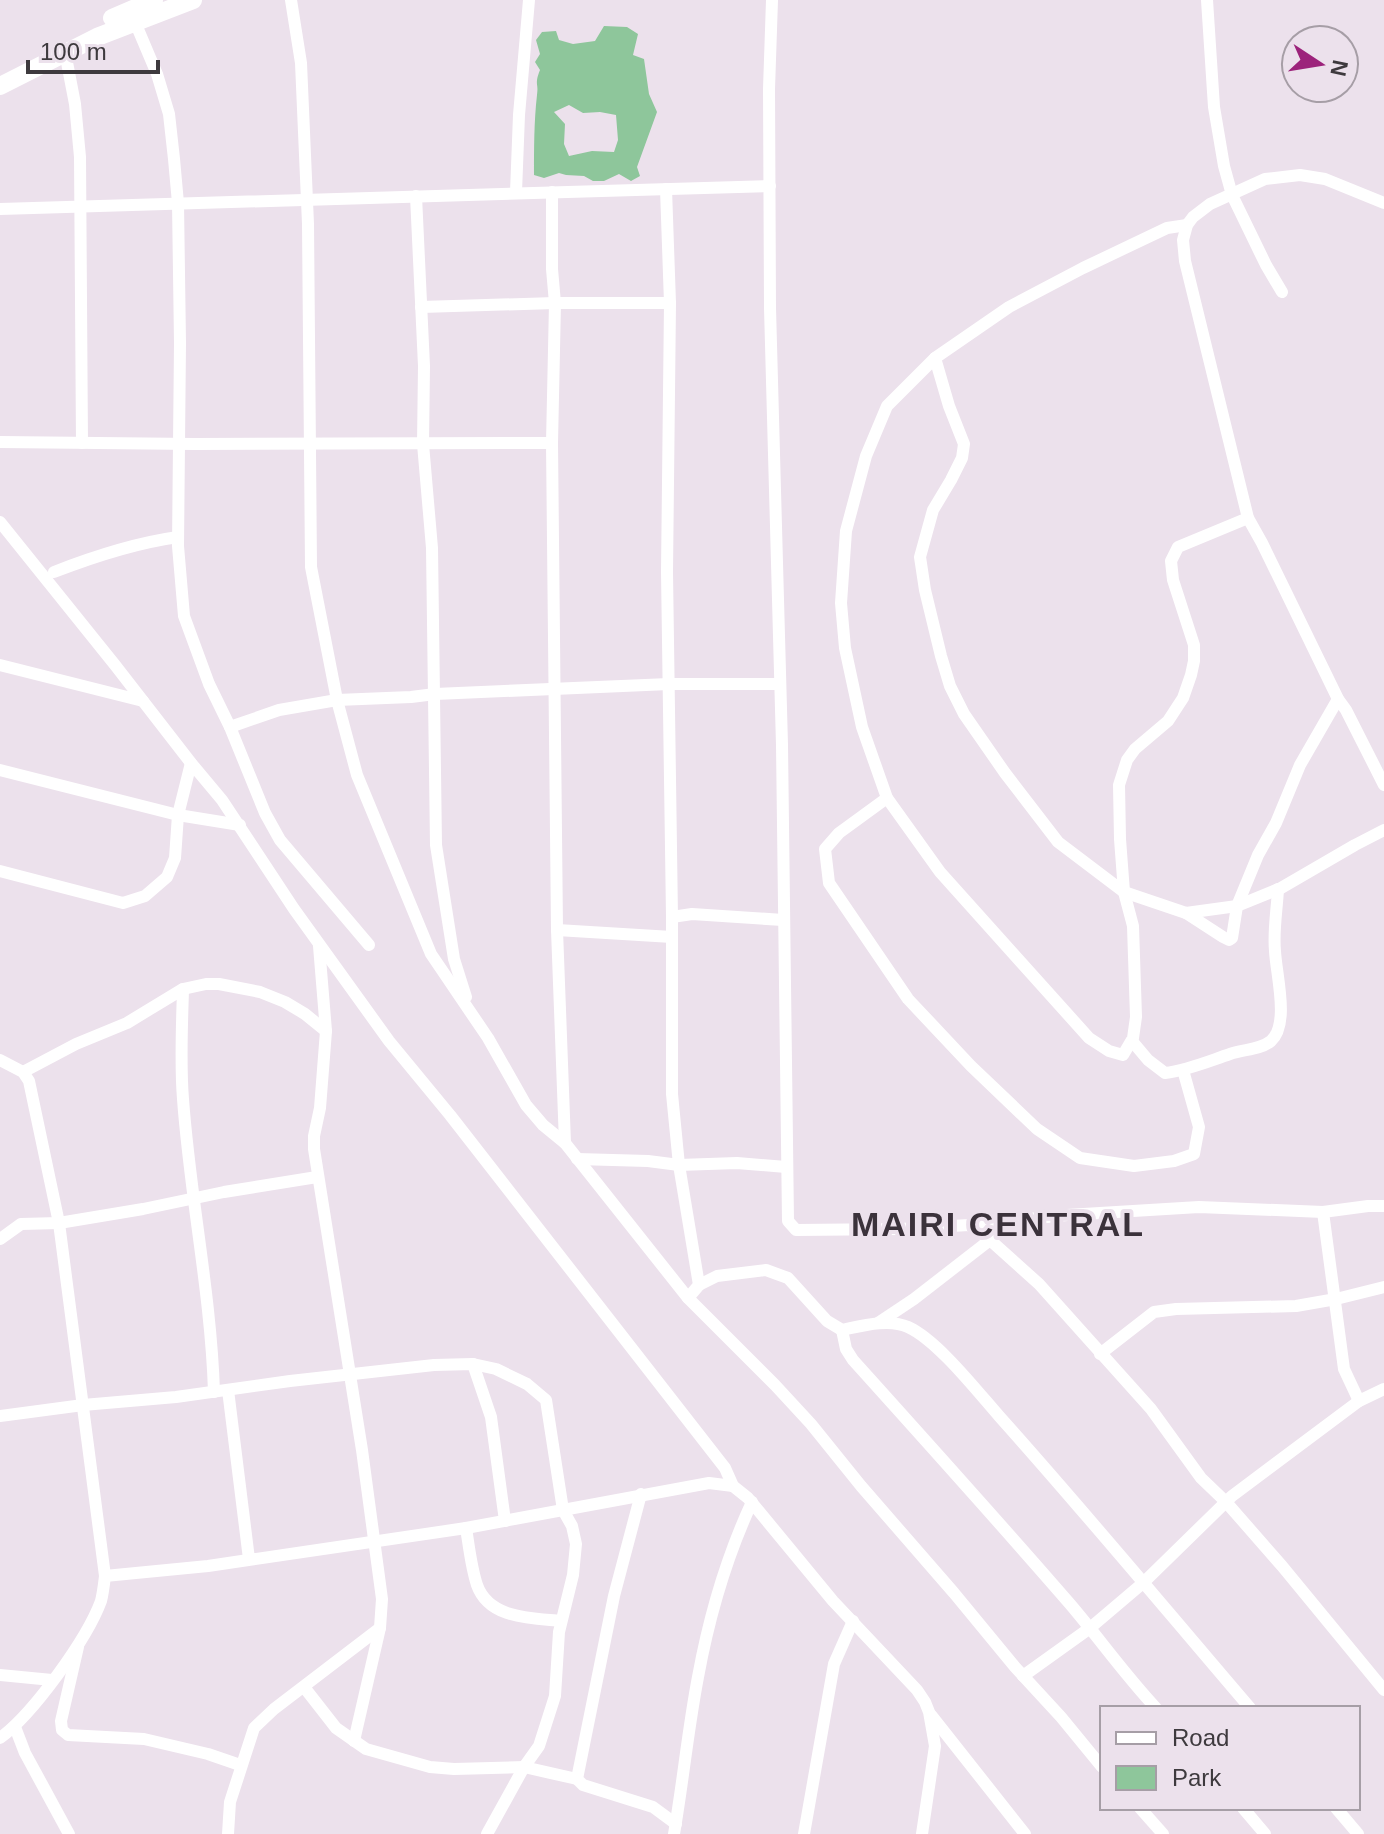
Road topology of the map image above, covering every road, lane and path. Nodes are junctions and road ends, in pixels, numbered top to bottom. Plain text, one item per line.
1 (154, 0) edge
2 (193, 0) edge
3 (291, 0) edge
4 (529, 0) edge
5 (772, 0) edge
6 (1207, 0) edge
7 (135, 22) junction
8 (65, 52) junction
9 (31, 63) junction
10 (0, 73) edge
11 (0, 86) edge
12 (770, 186) junction
13 (666, 189) junction
14 (516, 192) junction
15 (552, 192) junction
16 (1232, 195) junction
17 (416, 196) junction
18 (307, 199) junction
19 (178, 203) junction
20 (1384, 203) edge
21 (80, 208) junction
22 (0, 209) edge
23 (1187, 225) junction
24 (1282, 292) dead end
25 (555, 303) junction
26 (670, 303) junction
27 (421, 307) junction
28 (935, 358) junction
29 (0, 442) edge
30 (82, 443) junction
31 (309, 443) junction
32 (552, 443) junction
33 (179, 444) junction
34 (423, 444) junction
35 (1248, 518) junction
36 (0, 522) edge
37 (178, 537) junction
38 (54, 572) dead end
39 (0, 665) edge
40 (669, 684) junction
41 (779, 684) junction
42 (555, 690) junction
43 (435, 694) junction
44 (1338, 699) junction
45 (337, 700) junction
46 (143, 701) junction
47 (230, 727) junction
48 (191, 763) junction
49 (0, 770) edge
50 (1384, 785) edge
51 (887, 798) junction
52 (178, 815) junction
53 (240, 825) junction
54 (1384, 830) edge
55 (0, 871) edge
56 (1278, 889) junction
57 (1124, 892) junction
58 (1237, 906) junction
59 (1186, 913) junction
60 (672, 917) junction
61 (783, 920) junction
62 (557, 930) junction
63 (672, 937) junction
64 (319, 943) junction
65 (369, 945) dead end
66 (183, 989) junction
67 (470, 1011) junction
68 (326, 1031) junction
69 (1132, 1041) junction
70 (0, 1060) edge
71 (1183, 1070) junction
72 (23, 1072) junction
73 (565, 1143) junction
74 (577, 1159) junction
75 (679, 1165) junction
76 (786, 1167) junction
77 (317, 1177) junction
78 (193, 1198) junction
79 (1384, 1206) edge
80 (1323, 1212) junction
81 (59, 1223) junction
82 (969, 1225) junction
83 (0, 1239) edge
84 (990, 1240) junction
85 (699, 1285) junction
86 (1384, 1287) edge
87 (688, 1298) junction
88 (1336, 1299) junction
89 (878, 1323) junction
90 (842, 1330) junction
91 (1100, 1354) junction
92 (473, 1364) junction
93 (350, 1373) junction
94 (1384, 1389) edge
95 (228, 1390) junction
96 (214, 1392) junction
97 (1359, 1401) junction
98 (83, 1405) junction
99 (0, 1416) edge
100 (733, 1486) junction
101 (641, 1494) junction
102 (752, 1502) junction
103 (1226, 1502) junction
104 (563, 1510) junction
105 (505, 1521) junction
106 (466, 1528) junction
107 (374, 1541) junction
108 (249, 1559) junction
109 (105, 1576) junction
110 (1143, 1583) junction
111 (561, 1621) junction
112 (853, 1621) junction
113 (380, 1628) junction
114 (1090, 1628) junction
115 (79, 1643) junction
116 (0, 1675) edge
117 (1023, 1676) junction
118 (52, 1680) junction
119 (1381, 1681) edge
120 (304, 1687) junction
121 (1154, 1706) edge
122 (1248, 1706) edge
123 (929, 1712) junction
124 (15, 1727) junction
125 (0, 1738) edge
126 (354, 1741) junction
127 (25, 1753) junction
128 (240, 1765) junction
129 (1100, 1765) edge
130 (524, 1767) junction
131 (577, 1779) junction
132 (1142, 1810) edge
133 (1245, 1810) edge
134 (1338, 1810) edge
135 (675, 1829) edge
136 (69, 1834) edge
137 (228, 1834) edge
138 (487, 1834) edge
139 (804, 1834) edge
140 (922, 1834) edge
141 (1025, 1834) edge
142 (1163, 1834) edge
143 (1265, 1834) edge
144 (1358, 1834) edge

1 - 9 highway
2 - 7 highway
3 - 18 street
4 - 14 street
5 - 12 street
6 - 16 street
7 - 8 highway
7 - 19 street
8 - 9 highway
8 - 21 street
9 - 10 highway
9 - 11 highway
12 - 13 street
12 - 41 street
13 - 15 street
13 - 26 street
14 - 15 street
14 - 17 street
15 - 25 street
16 - 20 street
16 - 23 street
16 - 24 street
17 - 18 street
17 - 27 street
18 - 19 street
18 - 31 street
19 - 21 street
19 - 33 street
21 - 22 street
21 - 30 street
23 - 28 street
23 - 35 street
25 - 26 street
25 - 27 street
25 - 32 street
26 - 40 street
27 - 34 street
28 - 51 street
28 - 57 street
29 - 30 street
30 - 33 street
31 - 33 street
31 - 34 street
31 - 45 street
32 - 34 street
32 - 42 street
33 - 37 street
34 - 43 street
35 - 44 street
35 - 57 street
36 - 46 street
37 - 38 street
37 - 47 street
39 - 46 street
40 - 41 street
40 - 42 street
40 - 60 street
41 - 61 street
42 - 43 street
42 - 62 street
43 - 45 street
43 - 67 street
44 - 50 street
44 - 58 street
45 - 47 street
45 - 67 street
46 - 48 street
47 - 65 street
48 - 52 street
48 - 53 street
49 - 52 street
51 - 69 street
51 - 71 street
52 - 53 street
52 - 55 street
53 - 64 street
54 - 56 street
56 - 58 street
56 - 71 street
57 - 59 street
57 - 69 street
58 - 59 street
58 - 59 street
60 - 61 street
60 - 63 street
61 - 76 street
62 - 63 street
62 - 73 street
63 - 75 street
64 - 68 street
64 - 100 street
66 - 68 street
66 - 72 street
66 - 78 street
67 - 73 street
68 - 77 street
69 - 71 street
70 - 72 street
72 - 81 street
73 - 74 street
74 - 75 street
74 - 87 street
75 - 76 street
75 - 85 street
76 - 82 street
77 - 78 street
77 - 93 street
78 - 81 street
78 - 96 street
79 - 80 street
80 - 82 street
80 - 88 street
81 - 83 street
81 - 98 street
82 - 84 street
84 - 89 street
84 - 91 street
85 - 87 street
85 - 90 street
86 - 88 street
87 - 117 street
88 - 91 street
88 - 97 street
89 - 90 street
89 - 110 street
90 - 114 street
91 - 103 street
92 - 93 street
92 - 104 street
92 - 105 street
93 - 95 street
93 - 107 street
94 - 97 street
95 - 96 street
95 - 108 street
96 - 98 street
97 - 103 street
98 - 99 street
98 - 109 street
100 - 101 street
100 - 102 street
101 - 104 street
101 - 131 street
102 - 112 street
102 - 135 street
103 - 110 street
103 - 119 street
104 - 105 street
104 - 111 street
105 - 106 street
106 - 107 street
106 - 111 street
107 - 108 street
107 - 113 street
108 - 109 street
109 - 115 street
110 - 114 street
110 - 122 street
111 - 130 street
112 - 123 street
112 - 139 street
113 - 120 street
113 - 126 street
114 - 117 street
114 - 121 street
115 - 118 street
115 - 128 street
116 - 118 street
117 - 129 street
118 - 124 street
120 - 126 street
120 - 128 street
123 - 140 street
123 - 141 street
124 - 125 street
124 - 127 street
125 - 127 street
126 - 130 street
127 - 136 street
128 - 137 street
130 - 131 street
130 - 138 street
131 - 135 street
132 - 142 street
133 - 143 street
134 - 144 street

